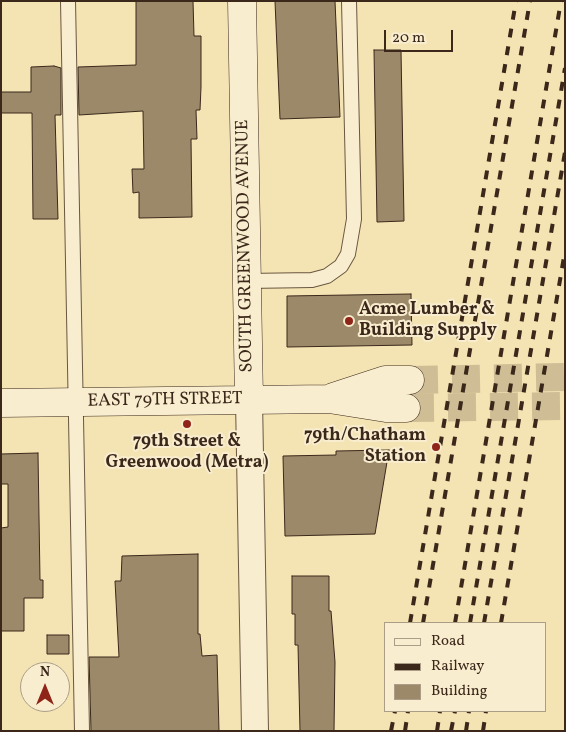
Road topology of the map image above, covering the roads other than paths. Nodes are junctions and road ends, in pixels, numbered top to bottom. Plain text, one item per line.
1 (68, 1) edge
2 (242, 1) edge
3 (349, 1) edge
4 (247, 281) junction
5 (410, 380) tunnel mouth
6 (329, 399) junction
7 (249, 400) junction
8 (76, 402) junction
9 (1, 403) edge
10 (406, 408) tunnel mouth
11 (82, 731) edge
12 (255, 731) edge

1 - 8 lane
2 - 4 main road, SOUTH GREENWOOD AVENUE
3 - 4 lane
4 - 7 main road, SOUTH GREENWOOD AVENUE
5 - 6 main road, EAST 79TH STREET
6 - 7 main road, EAST 79TH STREET
6 - 10 main road, EAST 79TH STREET
7 - 8 main road, EAST 79TH STREET
7 - 12 street, SOUTH GREENWOOD AVENUE
8 - 9 main road, EAST 79TH STREET
8 - 11 lane

